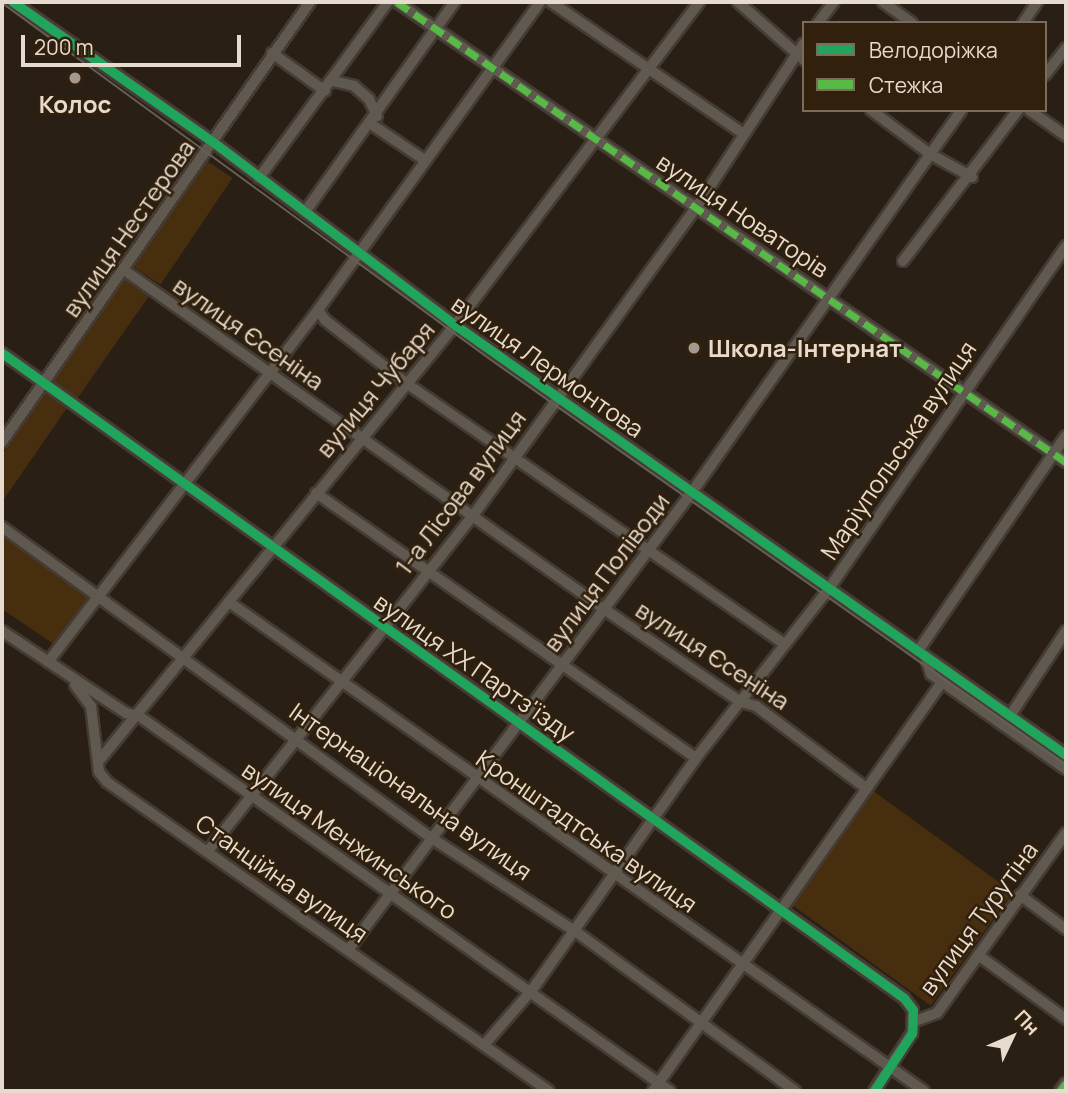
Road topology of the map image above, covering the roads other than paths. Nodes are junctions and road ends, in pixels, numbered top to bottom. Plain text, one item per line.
1 (13, 2) edge
2 (310, 2) edge
3 (388, 2) edge
4 (397, 2) edge
5 (455, 2) edge
6 (540, 2) edge
7 (551, 2) edge
8 (699, 2) edge
9 (738, 2) edge
10 (834, 2) edge
11 (883, 2) edge
12 (1037, 2) edge
13 (820, 21) edge
14 (909, 21) edge
15 (1024, 21) edge
16 (436, 30) junction
17 (1066, 48) edge
18 (272, 53) junction
19 (800, 57) edge
20 (491, 65) junction
21 (651, 70) junction
22 (1047, 72) edge
23 (333, 81) junction
24 (325, 91) junction
25 (874, 112) edge
26 (960, 112) edge
27 (1017, 112) edge
28 (1032, 112) edge
29 (374, 120) junction
30 (744, 134) junction
31 (1066, 136) edge
32 (595, 138) junction
33 (213, 142) junction
34 (930, 154) junction
35 (426, 161) junction
36 (972, 177) junction
37 (259, 178) junction
38 (696, 208) junction
39 (305, 212) junction
40 (1066, 246) edge
41 (360, 250) junction
42 (903, 261) dead end
43 (124, 270) junction
44 (826, 298) junction
45 (318, 310) junction
46 (455, 325) junction
47 (2, 353) edge
48 (268, 372) junction
49 (44, 383) junction
50 (407, 383) junction
51 (963, 391) junction
52 (558, 397) junction
53 (1066, 436) edge
54 (361, 439) junction
55 (2, 442) edge
56 (1055, 454) junction
57 (514, 458) junction
58 (1066, 462) edge
59 (183, 483) junction
60 (692, 492) junction
61 (316, 493) junction
62 (472, 517) junction
63 (2, 527) edge
64 (273, 548) junction
65 (648, 551) junction
66 (428, 571) junction
67 (830, 587) junction
68 (96, 595) junction
69 (229, 602) junction
70 (604, 609) junction
71 (383, 626) junction
72 (2, 631) edge
73 (1066, 631) edge
74 (785, 644) junction
75 (921, 654) junction
76 (185, 657) junction
77 (47, 662) junction
78 (561, 666) junction
79 (342, 682) junction
80 (942, 682) junction
81 (741, 702) junction
82 (139, 716) junction
83 (1010, 716) junction
84 (519, 722) junction
85 (299, 738) junction
86 (1066, 755) edge
87 (695, 758) junction
88 (98, 762) junction
89 (1066, 769) edge
90 (475, 779) junction
91 (866, 788) junction
92 (251, 796) junction
93 (653, 816) junction
94 (1066, 833) edge
95 (430, 836) junction
96 (1063, 845) edge
97 (208, 851) junction
98 (612, 873) junction
99 (387, 895) junction
100 (1020, 895) junction
101 (782, 909) junction
102 (1066, 929) edge
103 (575, 931) junction
104 (348, 950) junction
105 (978, 955) junction
106 (742, 966) junction
107 (531, 990) junction
108 (1066, 1019) edge
109 (915, 1021) junction
110 (699, 1024) junction
111 (484, 1045) junction
112 (891, 1068) junction
113 (1066, 1083) edge
114 (656, 1087) edge
115 (549, 1091) edge
116 (670, 1091) edge
117 (795, 1091) edge
118 (874, 1091) edge
119 (924, 1091) edge
120 (1060, 1091) edge

1 - 33 street, вулиця Лермонтова
2 - 18 street, вулиця Нестерова
3 - 23 street
4 - 16 street, вулиця Новаторів
5 - 16 street
6 - 20 street
7 - 21 street
8 - 21 street, вулиця Чубаря
9 - 19 street
10 - 13 street
11 - 14 street
12 - 15 street
16 - 20 street, вулиця Новаторів
16 - 29 street
17 - 22 street
18 - 24 street
18 - 33 street, вулиця Нестерова
19 - 30 street, 1-а Лісова вулиця
20 - 32 street, вулиця Новаторів
20 - 35 street
21 - 30 street
21 - 32 street, вулиця Чубаря
23 - 24 street
23 - 29 street
24 - 37 street
25 - 34 street
26 - 34 street, вулиця Поліводи
27 - 36 street
28 - 31 street
29 - 35 street
29 - 39 street
30 - 38 street, 1-а Лісова вулиця
32 - 38 street, вулиця Новаторів
32 - 46 street, вулиця Чубаря
33 - 37 street, вулиця Лермонтова
33 - 43 street, вулиця Нестерова
34 - 36 street
34 - 44 street, вулиця Поліводи
35 - 41 street
36 - 42 street
37 - 39 street, вулиця Лермонтова
38 - 44 street, вулиця Новаторів
38 - 52 street, 1-а Лісова вулиця
39 - 41 street, вулиця Лермонтова
40 - 51 street, Маріупольська вулиця
41 - 45 street
41 - 46 street, вулиця Лермонтова
43 - 48 street, вулиця Єсеніна
43 - 49 street, вулиця Нестерова
44 - 51 street, вулиця Новаторів
44 - 60 street, вулиця Поліводи
45 - 48 street
45 - 50 street
46 - 50 street, вулиця Чубаря
46 - 52 street, вулиця Лермонтова
47 - 49 street, вулиця XX Партз'їзду
48 - 54 street, вулиця Єсеніна
48 - 59 street
49 - 55 street, вулиця Нестерова
49 - 59 street, вулиця XX Партз'їзду
50 - 54 street, вулиця Чубаря
50 - 57 street
51 - 56 street, вулиця Новаторів
51 - 67 street, Маріупольська вулиця
52 - 57 street, 1-а Лісова вулиця
52 - 60 street, вулиця Лермонтова
53 - 56 street
54 - 61 street, вулиця Чубаря
54 - 62 street, вулиця Єсеніна
56 - 58 street, вулиця Новаторів
56 - 75 street
57 - 62 street, 1-а Лісова вулиця
57 - 65 street
59 - 64 street, вулиця XX Партз'їзду
59 - 68 street
60 - 65 street, вулиця Поліводи
60 - 67 street, вулиця Лермонтова
61 - 64 street, вулиця Чубаря
61 - 66 street
62 - 66 street, 1-а Лісова вулиця
62 - 70 street, вулиця Єсеніна
63 - 68 street, Інтернаціональна вулиця
64 - 69 street, вулиця Чубаря
64 - 71 street, вулиця XX Партз'їзду
65 - 70 street, вулиця Поліводи
65 - 74 street
66 - 71 street, 1-а Лісова вулиця
66 - 78 street
67 - 74 street, Маріупольська вулиця
67 - 75 street, вулиця Лермонтова
68 - 76 street, Інтернаціональна вулиця
68 - 77 street
69 - 76 street, вулиця Чубаря
69 - 79 street, Кронштадтська вулиця
70 - 78 street, вулиця Поліводи
70 - 81 street, вулиця Єсеніна
71 - 79 street, 1-а Лісова вулиця
71 - 84 street, вулиця XX Партз'їзду
72 - 77 street, вулиця Менжинського
73 - 83 street
74 - 81 street, Маріупольська вулиця
75 - 80 street
75 - 83 street, вулиця Лермонтова
76 - 82 street, вулиця Чубаря
76 - 85 street, Інтернаціональна вулиця
77 - 82 street, вулиця Менжинського
77 - 88 street, Станційна вулиця
78 - 84 street, вулиця Поліводи
78 - 87 street
79 - 85 street, 1-а Лісова вулиця
79 - 90 street, Кронштадтська вулиця
80 - 89 street
80 - 91 street
81 - 87 street, Маріупольська вулиця
81 - 91 street, вулиця Єсеніна
82 - 88 street, вулиця Чубаря
82 - 92 street, вулиця Менжинського
83 - 86 street, вулиця Лермонтова
84 - 90 street, вулиця Поліводи
84 - 93 street, вулиця XX Партз'їзду
85 - 92 street, 1-а Лісова вулиця
85 - 95 street, Інтернаціональна вулиця
87 - 93 street, Маріупольська вулиця
88 - 97 street, Станційна вулиця
90 - 95 street, вулиця Поліводи
90 - 98 street, Кронштадтська вулиця
91 - 101 street
92 - 97 street, 1-а Лісова вулиця
92 - 99 street, вулиця Менжинського
93 - 98 street, Маріупольська вулиця
93 - 101 street, вулиця XX Партз'їзду
94 - 96 street, вулиця Турутіна
95 - 99 street, вулиця Поліводи
95 - 103 street, Інтернаціональна вулиця
96 - 100 street, вулиця Турутіна
97 - 104 street, Станційна вулиця
98 - 103 street, Маріупольська вулиця
98 - 106 street, Кронштадтська вулиця
99 - 104 street, вулиця Поліводи
99 - 107 street, вулиця Менжинського
100 - 102 street
100 - 105 street, вулиця Турутіна
101 - 106 street
101 - 109 street, вулиця XX Партз'їзду
103 - 107 street, Маріупольська вулиця
103 - 110 street, Інтернаціональна вулиця
104 - 111 street, Станційна вулиця
105 - 108 street
105 - 109 street, вулиця Турутіна
106 - 110 street
106 - 112 street, Кронштадтська вулиця
107 - 111 street, Маріупольська вулиця
107 - 114 street, вулиця Менжинського
109 - 112 street, вулиця Турутіна
110 - 114 street
110 - 117 street, Інтернаціональна вулиця
111 - 115 street, Станційна вулиця
112 - 118 street, вулиця Турутіна
112 - 119 street, Кронштадтська вулиця
113 - 120 street
114 - 116 street, вулиця Менжинського

